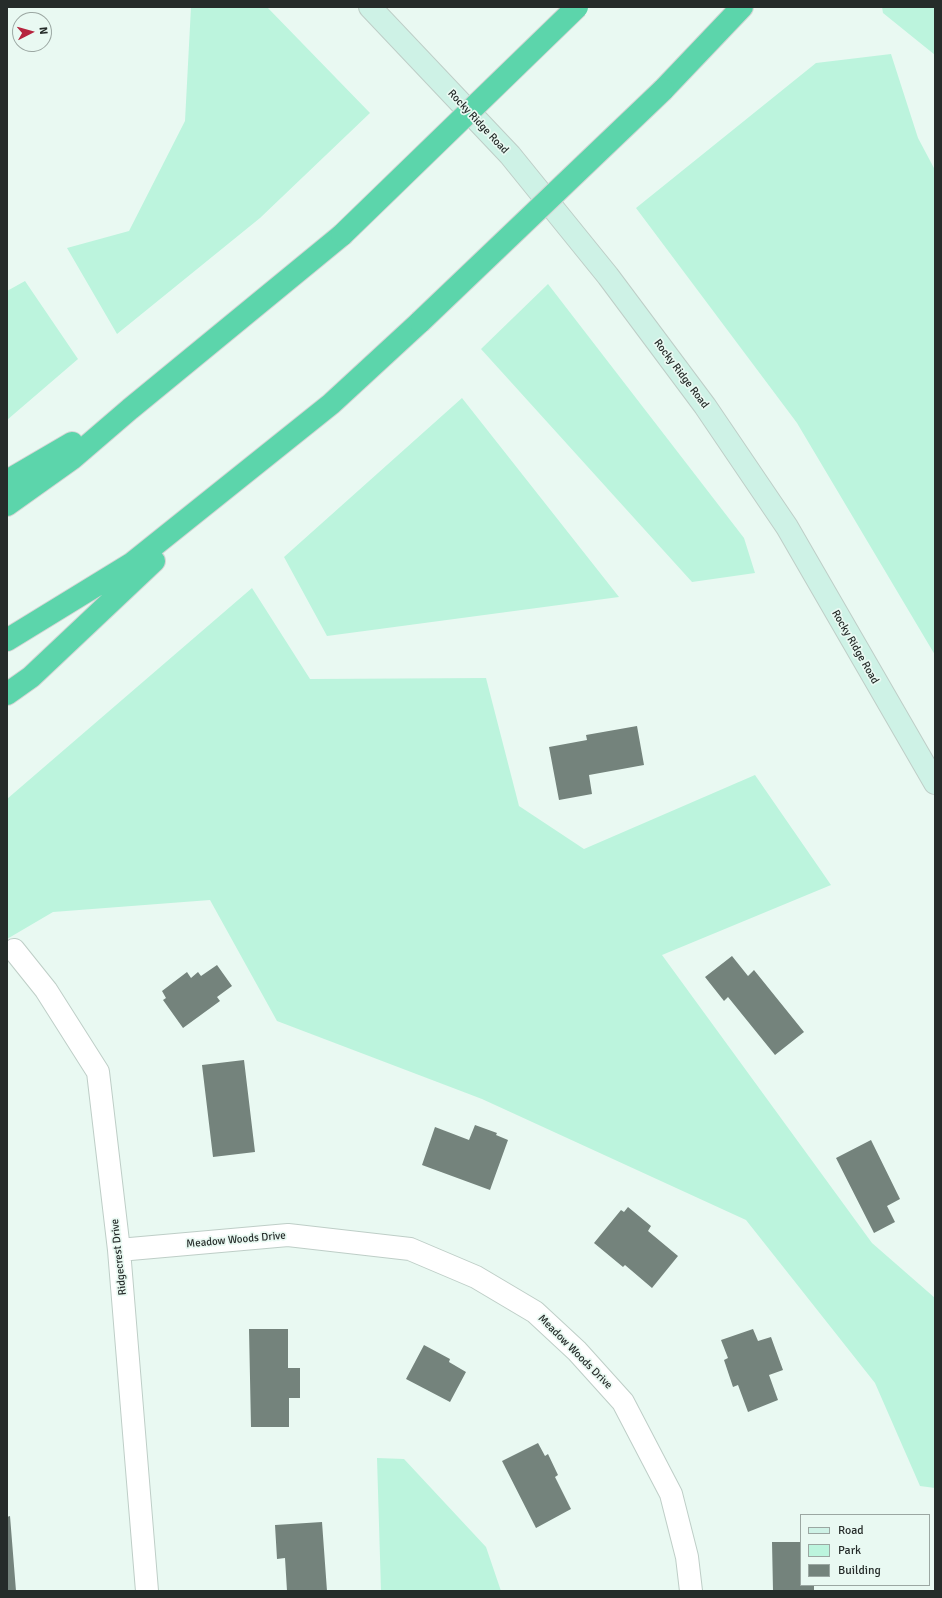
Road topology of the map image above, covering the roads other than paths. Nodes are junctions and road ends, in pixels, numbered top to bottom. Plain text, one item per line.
1 (370, 7) edge
2 (577, 7) edge
3 (742, 7) edge
4 (130, 409) junction
5 (274, 450) junction
6 (7, 481) edge
7 (7, 505) edge
8 (7, 640) edge
9 (7, 694) edge
10 (935, 783) edge
11 (14, 950) dead end
12 (120, 1250) junction
13 (147, 1591) edge
14 (691, 1591) edge

1 - 10 main road, Rocky Ridge Road
2 - 4 highway, bridge
3 - 5 highway, bridge
4 - 6 highway
4 - 7 highway
5 - 8 highway
5 - 9 highway
11 - 12 street, Ridgecrest Drive
12 - 13 street, Ridgecrest Drive
12 - 14 street, Meadow Woods Drive

